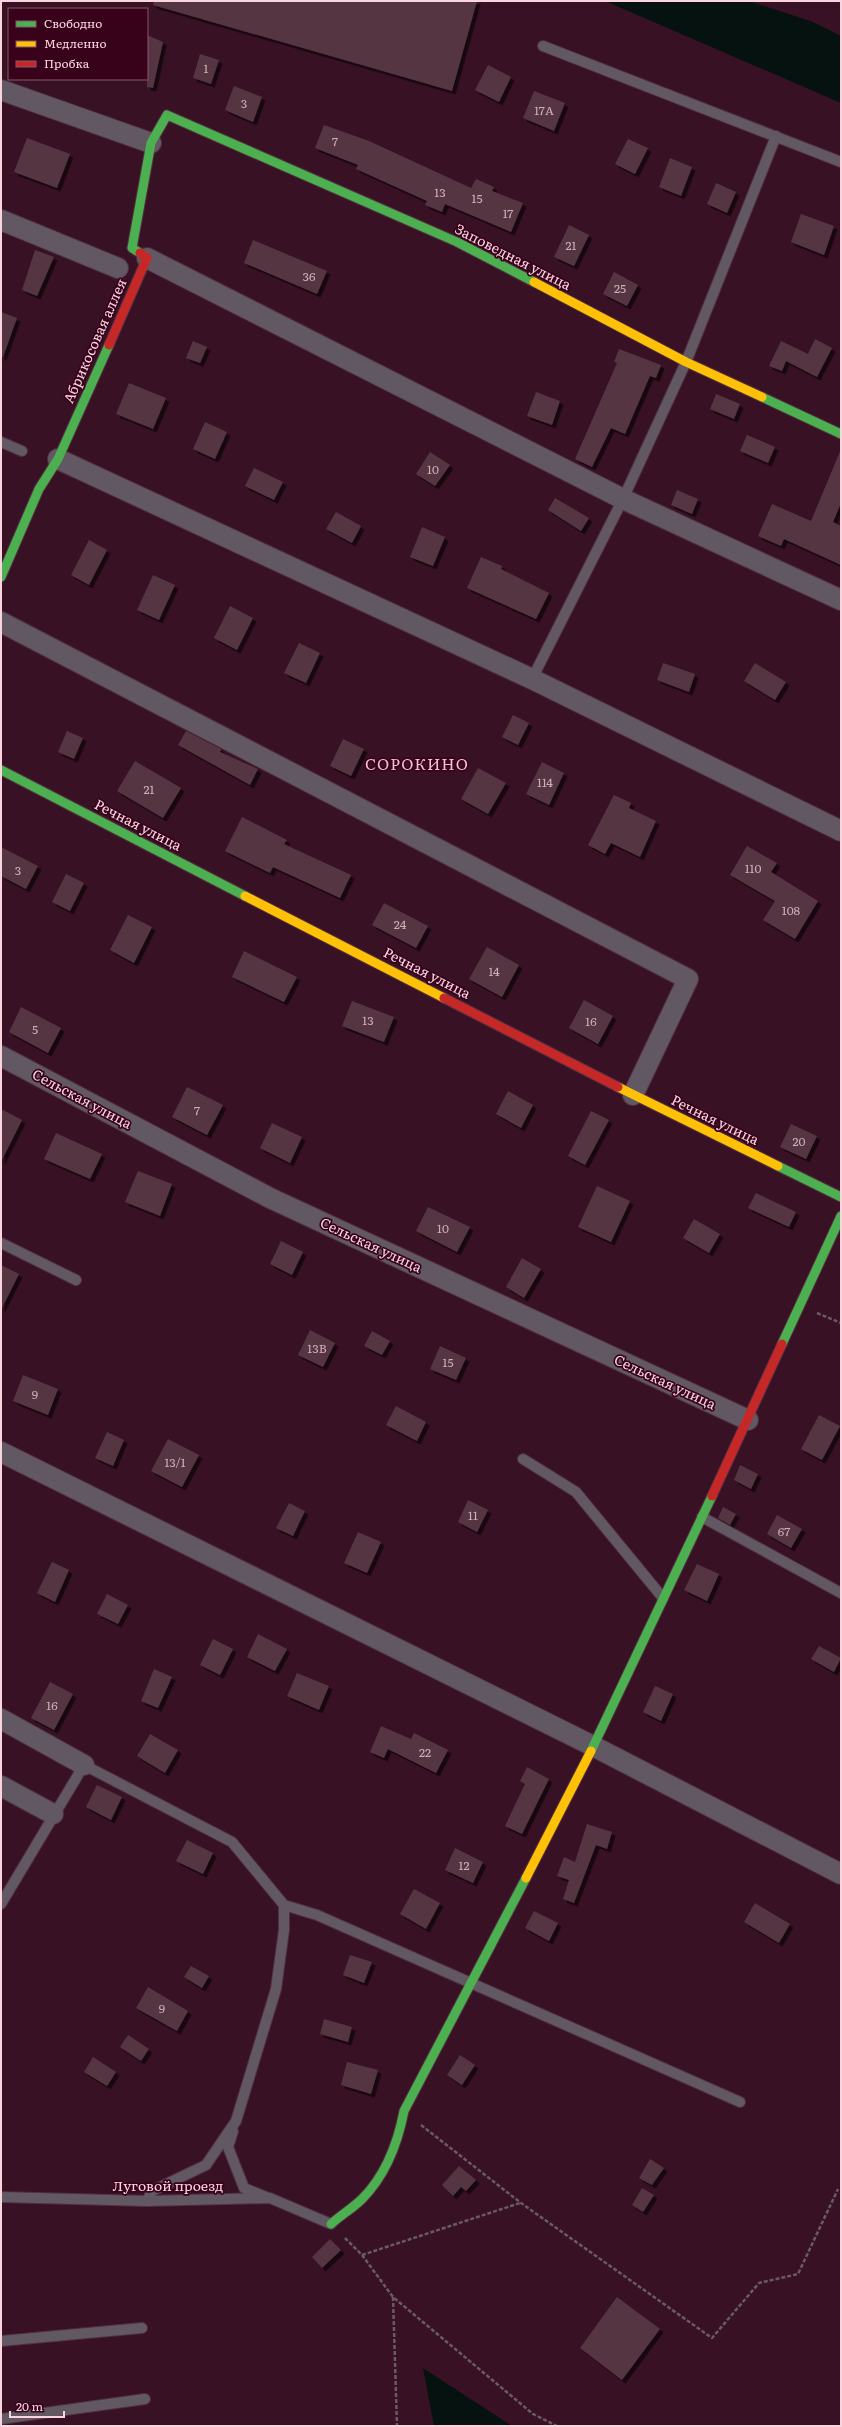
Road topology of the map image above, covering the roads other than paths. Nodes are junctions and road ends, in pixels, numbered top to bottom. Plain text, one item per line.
1 (543, 46) dead end
2 (1, 90) edge
3 (776, 136) junction
4 (151, 143) junction
5 (841, 162) edge
6 (1, 220) edge
7 (147, 258) junction
8 (118, 268) dead end
9 (686, 362) junction
10 (841, 434) edge
11 (1, 442) edge
12 (22, 451) dead end
13 (58, 458) junction
14 (623, 499) junction
15 (1, 577) edge
16 (841, 600) edge
17 (1, 622) edge
18 (532, 678) junction
19 (1, 770) edge
20 (841, 831) edge
21 (1, 1056) edge
22 (633, 1095) junction
23 (841, 1197) edge
24 (841, 1216) edge
25 (1, 1243) edge
26 (76, 1280) dead end
27 (748, 1420) junction
28 (1, 1452) edge
29 (522, 1459) dead end
30 (702, 1517) junction
31 (841, 1593) edge
32 (663, 1598) junction
33 (1, 1719) edge
34 (593, 1746) junction
35 (84, 1765) junction
36 (1, 1786) edge
37 (53, 1814) junction
38 (841, 1874) edge
39 (1, 1904) edge
40 (284, 1905) junction
41 (472, 1984) junction
42 (740, 2102) dead end
43 (236, 2121) junction
44 (1, 2197) edge
45 (270, 2198) junction
46 (147, 2201) junction
47 (330, 2224) joint
48 (142, 2328) dead end
49 (1, 2341) edge
50 (145, 2399) dead end
51 (1, 2419) edge

1 - 3 lane
2 - 4 street
3 - 5 lane
3 - 9 lane
4 - 7 street
4 - 9 street, Заповедная улица
6 - 8 street
7 - 13 street, Абрикосовая аллея
7 - 14 street
9 - 10 street, Заповедная улица
9 - 14 lane
11 - 12 lane
13 - 15 street, Абрикосовая аллея
13 - 18 street
14 - 16 street
14 - 18 lane
17 - 22 street
18 - 20 street
19 - 22 street, Речная улица
21 - 27 street, Сельская улица
22 - 23 street, Речная улица
24 - 27 street
25 - 26 lane
27 - 30 street
28 - 34 street
29 - 32 lane
30 - 31 lane
30 - 32 street
32 - 34 street
33 - 35 street
34 - 38 street
34 - 41 street
35 - 37 lane
35 - 40 lane
36 - 37 street
37 - 39 lane
40 - 41 lane
40 - 43 lane
41 - 42 lane
41 - 47 street
43 - 45 lane
43 - 46 lane
44 - 46 lane, Луговой проезд
45 - 46 lane, Луговой проезд
45 - 47 lane, Луговой проезд
48 - 49 lane
50 - 51 lane

